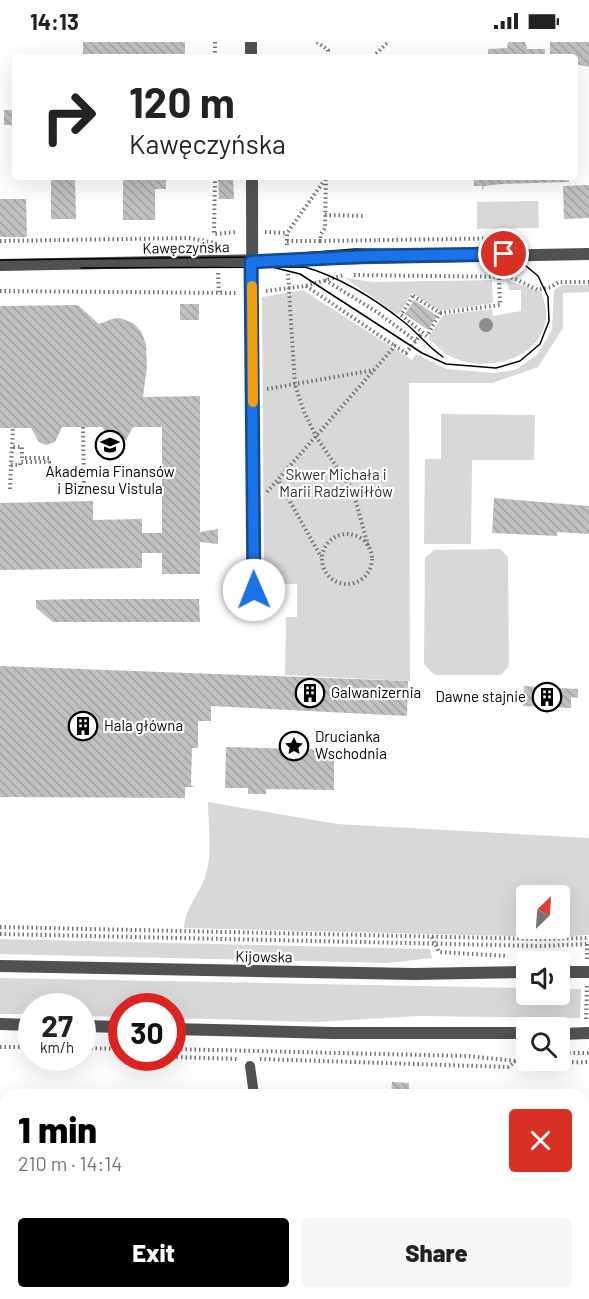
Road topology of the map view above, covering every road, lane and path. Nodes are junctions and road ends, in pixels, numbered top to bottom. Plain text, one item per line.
1 (317, 42) edge
2 (388, 42) edge
3 (328, 54) edge
4 (376, 54) edge
5 (215, 180) edge
6 (252, 180) edge
7 (325, 180) edge
8 (326, 180) edge
9 (325, 215) junction
10 (365, 216) dead end
11 (252, 231) junction
12 (287, 233) junction
13 (521, 238) dead end
14 (0, 241) edge
15 (287, 241) junction
16 (320, 241) junction
17 (215, 243) dead end
18 (589, 254) edge
19 (288, 261) junction
20 (251, 262) junction
21 (0, 265) edge
22 (499, 277) junction
23 (325, 280) junction
24 (589, 282) edge
25 (305, 286) junction
26 (289, 287) junction
27 (0, 291) edge
28 (252, 293) junction
29 (440, 314) junction
30 (423, 332) junction
31 (416, 341) junction
32 (395, 346) junction
33 (375, 370) junction
34 (295, 385) junction
35 (253, 392) junction
36 (83, 427) dead end
37 (13, 428) dead end
38 (317, 438) junction
39 (11, 447) junction
40 (10, 465) junction
41 (279, 482) junction
42 (84, 488) dead end
43 (10, 489) dead end
44 (254, 505) junction
45 (369, 549) junction
46 (322, 558) junction
47 (253, 615) dead end
48 (0, 927) edge
49 (0, 934) edge
50 (432, 937) junction
51 (588, 938) edge
52 (435, 944) junction
53 (588, 946) edge
54 (512, 956) dead end
55 (0, 966) edge
56 (516, 972) edge
57 (570, 972) edge
58 (589, 972) edge
59 (586, 989) dead end
60 (586, 1018) dead end
61 (0, 1024) edge
62 (18, 1025) edge
63 (186, 1029) edge
64 (516, 1033) edge
65 (570, 1034) edge
66 (589, 1034) edge
67 (0, 1047) edge
68 (18, 1047) edge
69 (186, 1049) edge
70 (587, 1051) edge
71 (570, 1052) edge
72 (186, 1057) edge
73 (238, 1059) dead end
74 (266, 1059) dead end
75 (516, 1061) edge
76 (516, 1062) edge
77 (570, 1062) edge
78 (589, 1062) edge
79 (250, 1066) dead end
80 (253, 1089) edge

1 - 3 path
2 - 4 path
5 - 11 path
6 - 11 street
7 - 12 path
8 - 9 path
9 - 10 path
9 - 16 path
11 - 12 path
11 - 20 street
12 - 15 path
13 - 16 path
14 - 17 path
15 - 16 path
15 - 19 path
18 - 19 street, Kawęczyńska
19 - 20 street, Kawęczyńska
19 - 26 path
20 - 21 street, Kawęczyńska
20 - 28 street
22 - 23 path
22 - 24 path
22 - 29 path
23 - 25 path
23 - 31 path
25 - 26 path
25 - 32 path
26 - 28 path
26 - 34 path
27 - 28 path
28 - 35 street
29 - 30 path
29 - 30 path
30 - 31 path
31 - 32 path
32 - 33 path
33 - 34 path
33 - 38 path
34 - 35 path
34 - 38 path
35 - 44 street
36 - 42 path
37 - 39 path
38 - 41 path
38 - 45 path
39 - 40 path
39 - 40 path
40 - 43 path
41 - 44 path
41 - 46 path
44 - 47 street
45 - 46 path
45 - 46 path
48 - 50 path
49 - 52 path
50 - 51 path
50 - 52 path
51 - 53 path
52 - 53 path
52 - 54 path
55 - 56 street, Kijowska
57 - 58 street
59 - 60 path
61 - 62 street
63 - 64 street
65 - 66 street
67 - 68 path
69 - 75 path
70 - 71 path
72 - 73 path
74 - 76 path
77 - 78 path
79 - 80 lane

